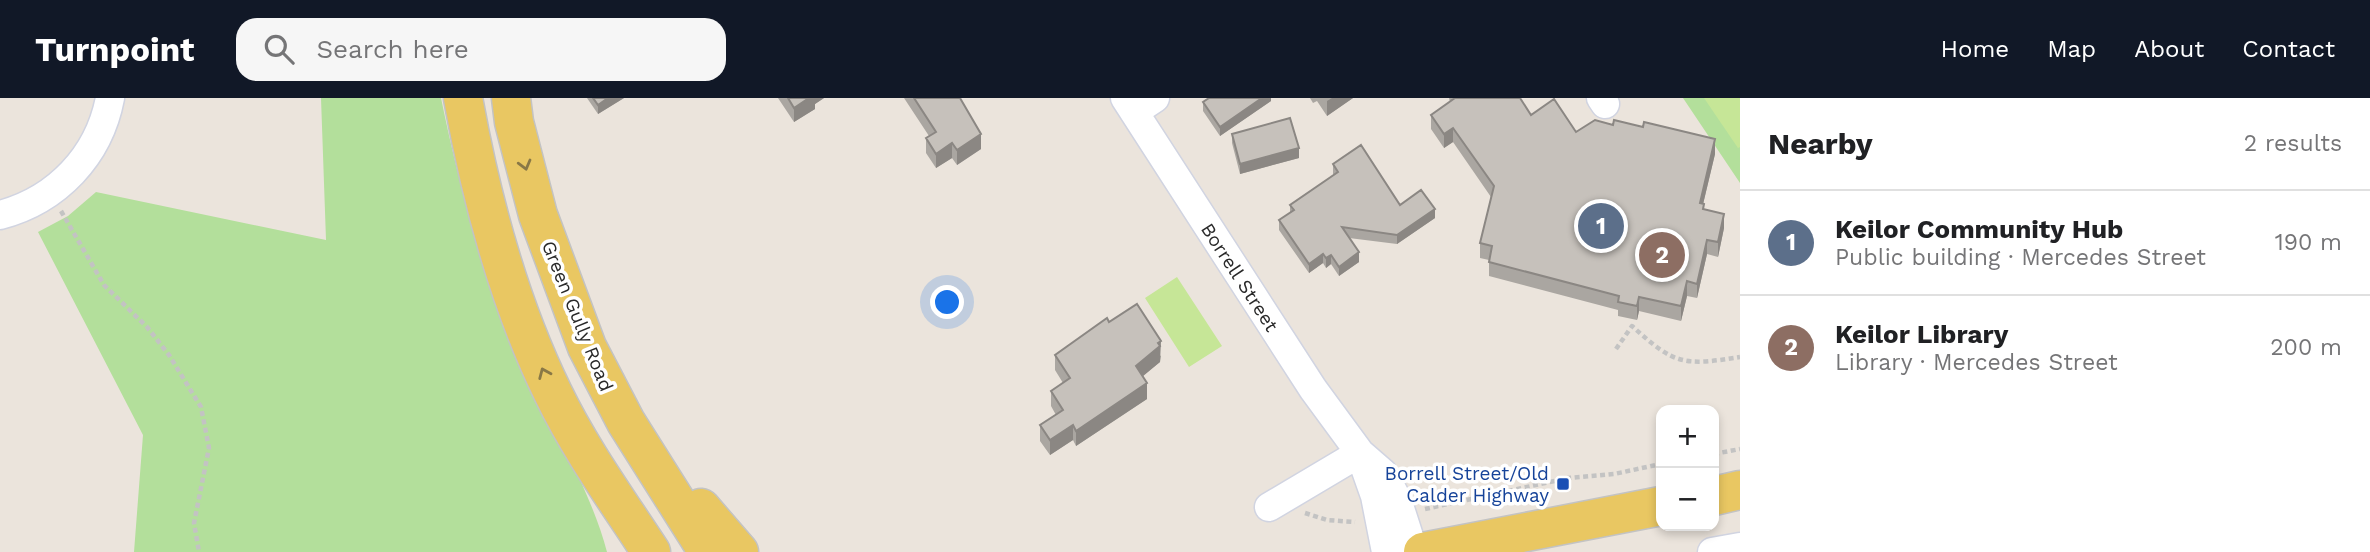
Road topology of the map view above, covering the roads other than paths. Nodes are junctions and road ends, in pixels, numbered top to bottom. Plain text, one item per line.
1 (110, 98) edge
2 (463, 98) edge
3 (511, 98) edge
4 (1138, 103) edge
5 (0, 215) edge
6 (626, 422) junction
7 (576, 433) junction
8 (1360, 453) junction
9 (1740, 490) edge
10 (1719, 495) edge
11 (1277, 502) road end
12 (1656, 507) edge
13 (1391, 516) junction
14 (1740, 547) edge
15 (1444, 550) edge
16 (627, 552) edge
17 (651, 552) edge
18 (708, 552) edge
19 (739, 552) edge
20 (1386, 552) edge
21 (1414, 552) edge
22 (1712, 552) edge

1 - 5 street
7 -> 2 main road
3 -> 6 main road, Green Gully Road
4 - 8 street, Borrell Street
6 - 18 main road, Green Gully Road
6 - 19 main road
7 - 16 main road
7 - 17 main road
8 - 11 street
8 - 13 street, Borrell Street
9 - 10 main road
12 - 15 main road
13 - 20 street, Borrell Street
13 - 21 street, Borrell Street
14 - 22 street

